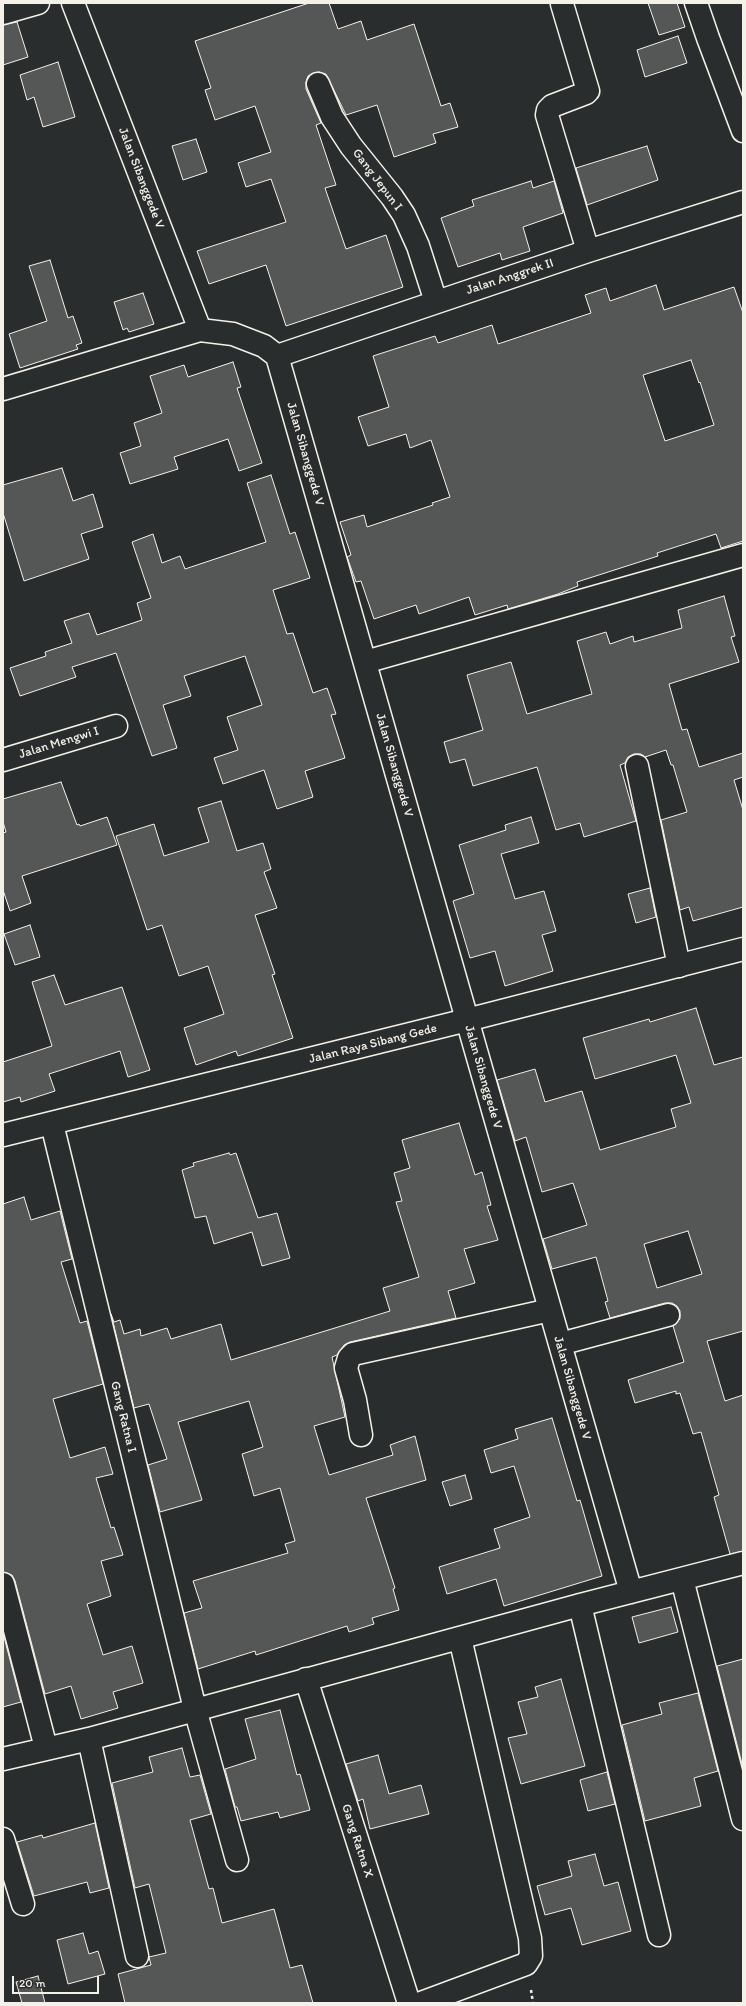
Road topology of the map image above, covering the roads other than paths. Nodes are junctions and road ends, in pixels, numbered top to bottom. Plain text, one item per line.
1 (38, 3) edge
2 (73, 3) edge
3 (696, 3) edge
4 (562, 4) edge
5 (3, 13) edge
6 (318, 84) dead end
7 (743, 131) edge
8 (743, 202) edge
9 (588, 251) junction
10 (436, 302) junction
11 (200, 330) junction
12 (277, 356) junction
13 (3, 389) edge
14 (743, 555) edge
15 (365, 662) junction
16 (116, 726) dead end
17 (3, 760) edge
18 (638, 766) dead end
19 (743, 949) edge
20 (680, 966) junction
21 (467, 1020) junction
22 (52, 1124) junction
23 (3, 1135) edge
24 (550, 1310) junction
25 (668, 1314) dead end
26 (560, 1344) junction
27 (361, 1435) dead end
28 (743, 1563) edge
29 (682, 1579) junction
30 (3, 1584) edge
31 (631, 1592) junction
32 (580, 1605) junction
33 (460, 1638) junction
34 (306, 1679) junction
35 (195, 1709) junction
36 (89, 1739) junction
37 (46, 1748) junction
38 (3, 1759) edge
39 (743, 1819) edge
40 (3, 1839) edge
41 (237, 1860) dead end
42 (23, 1904) dead end
43 (658, 1935) dead end
44 (137, 1956) dead end
45 (409, 2003) edge
46 (421, 2003) edge

1 - 5 street
2 - 11 street, Jalan Sibanggede V
3 - 7 street
4 - 9 street
6 - 10 street, Gang Jepun I
8 - 9 street, Jalan Anggrek II
9 - 10 street, Jalan Anggrek II
10 - 12 street, Jalan Anggrek II
11 - 12 street
11 - 13 street
12 - 15 street, Jalan Sibanggede V
14 - 15 street
15 - 21 street, Jalan Sibanggede V
16 - 17 street, Jalan Mengwi I
18 - 20 street
19 - 20 street, Jalan Raya Sibang Gede
20 - 21 street, Jalan Raya Sibang Gede
21 - 22 street, Jalan Raya Sibang Gede
21 - 24 street, Jalan Sibanggede V
22 - 23 street, Jalan Raya Sibang Gede
22 - 35 street, Gang Ratna I
24 - 26 street, Jalan Sibanggede V
24 - 27 street
25 - 26 street
26 - 31 street, Jalan Sibanggede V
28 - 29 street
29 - 31 street
29 - 39 street
30 - 37 street
31 - 32 street
32 - 33 street
32 - 43 street
33 - 34 street
33 - 46 street
34 - 35 street
34 - 45 street, Gang Ratna X
35 - 36 street
35 - 41 street, Gang Ratna I
36 - 37 street
36 - 44 street
37 - 38 street
40 - 42 street

